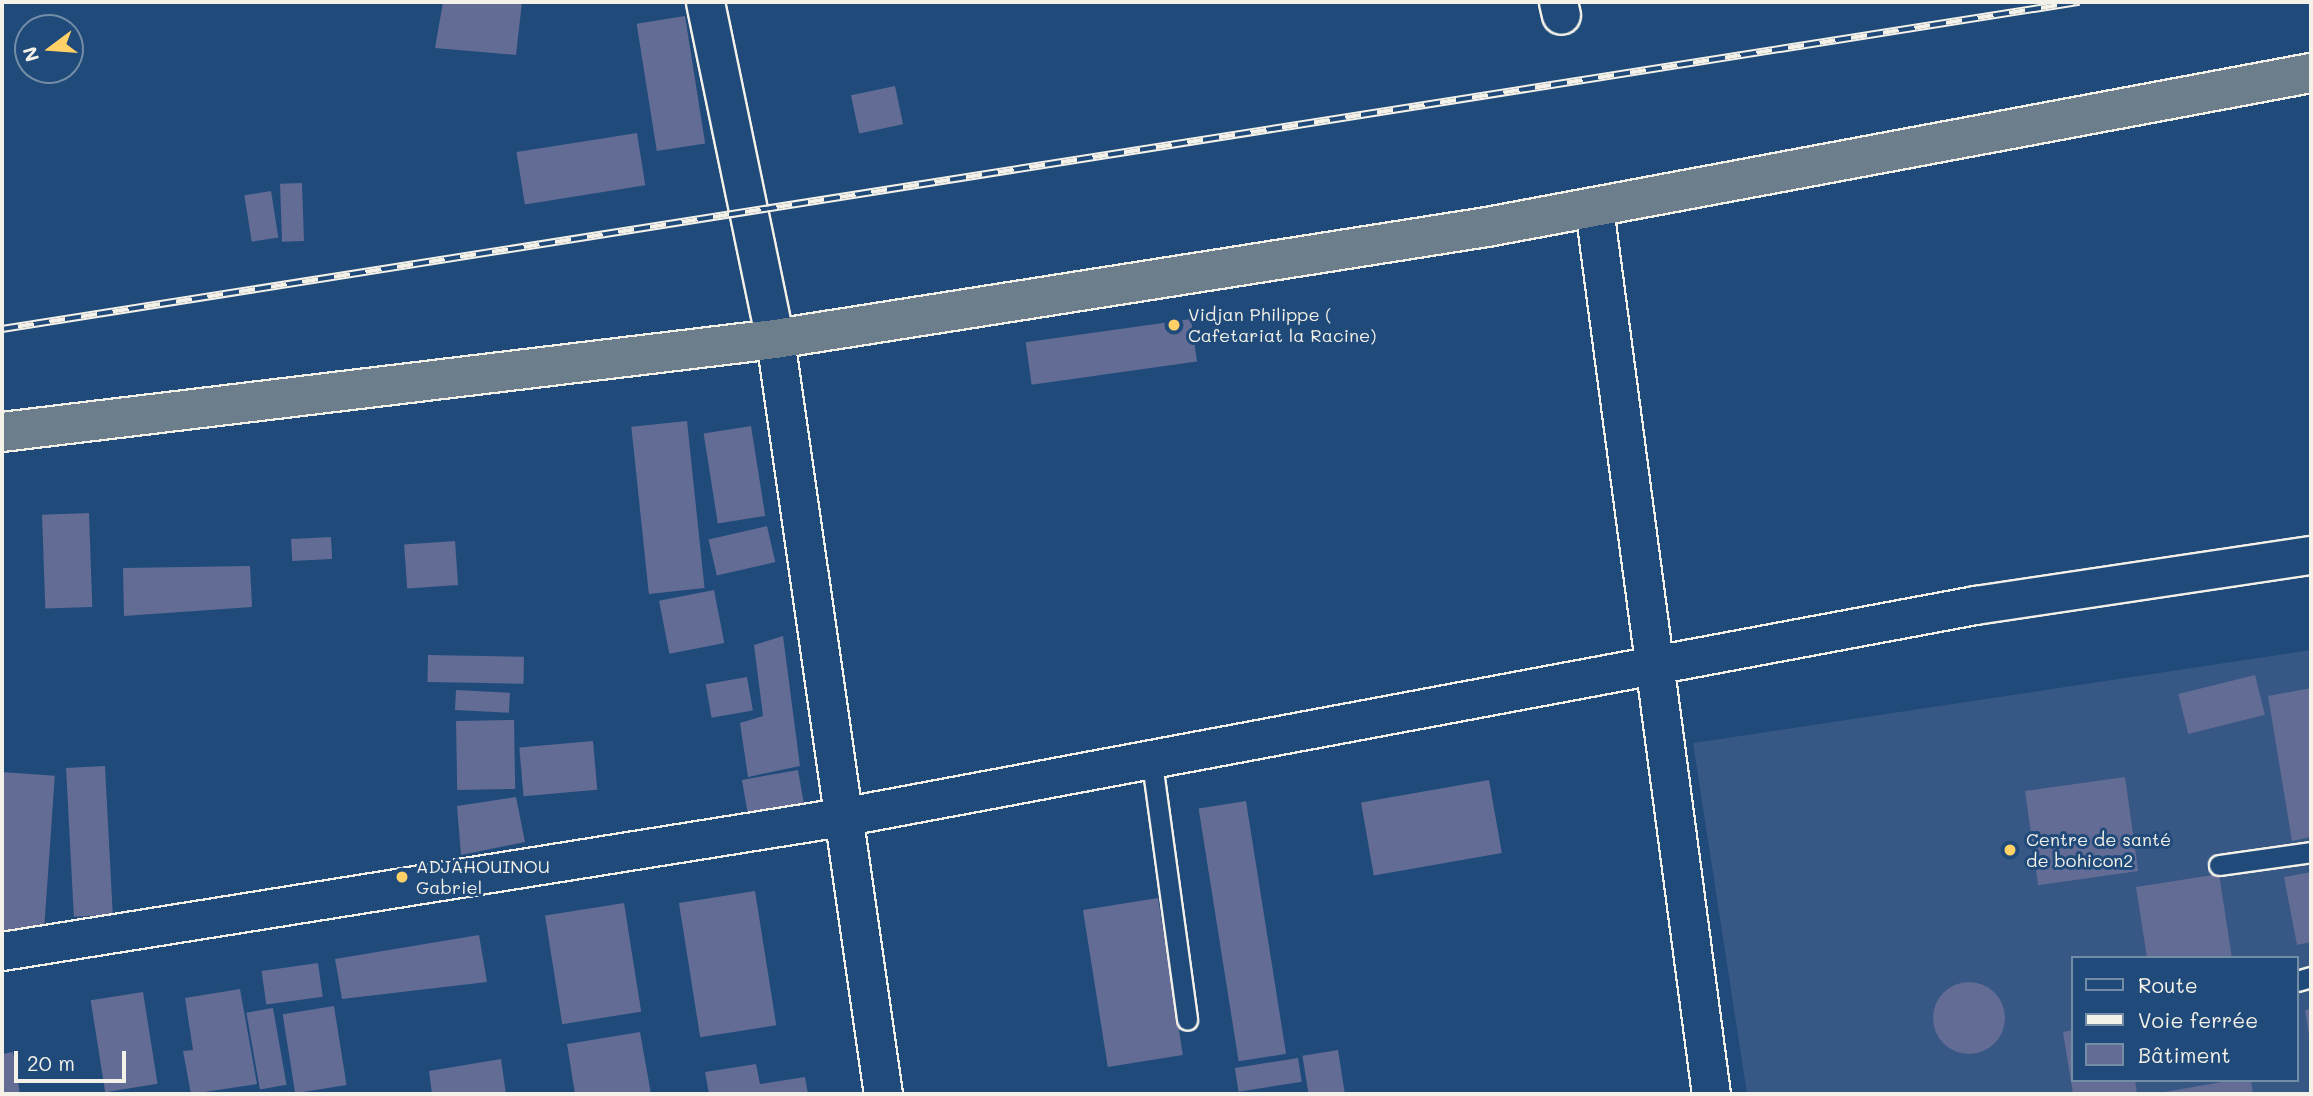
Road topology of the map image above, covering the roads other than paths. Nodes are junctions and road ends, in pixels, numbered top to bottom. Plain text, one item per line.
1 (705, 2) edge
2 (2311, 74) edge
3 (1594, 208) junction
4 (775, 339) junction
5 (2, 432) edge
6 (2311, 555) edge
7 (1656, 664) junction
8 (1152, 763) junction
9 (841, 817) junction
10 (2311, 852) edge
11 (2219, 865) dead end
12 (2, 951) edge
13 (1187, 1020) dead end
14 (883, 1094) edge
15 (1711, 1094) edge

1 - 4 street
2 - 3 highway
3 - 4 highway
3 - 7 street
4 - 5 highway
4 - 9 street
6 - 7 street
7 - 8 street
7 - 15 street
8 - 9 street
8 - 13 lane
9 - 12 street
9 - 14 street
10 - 11 lane

